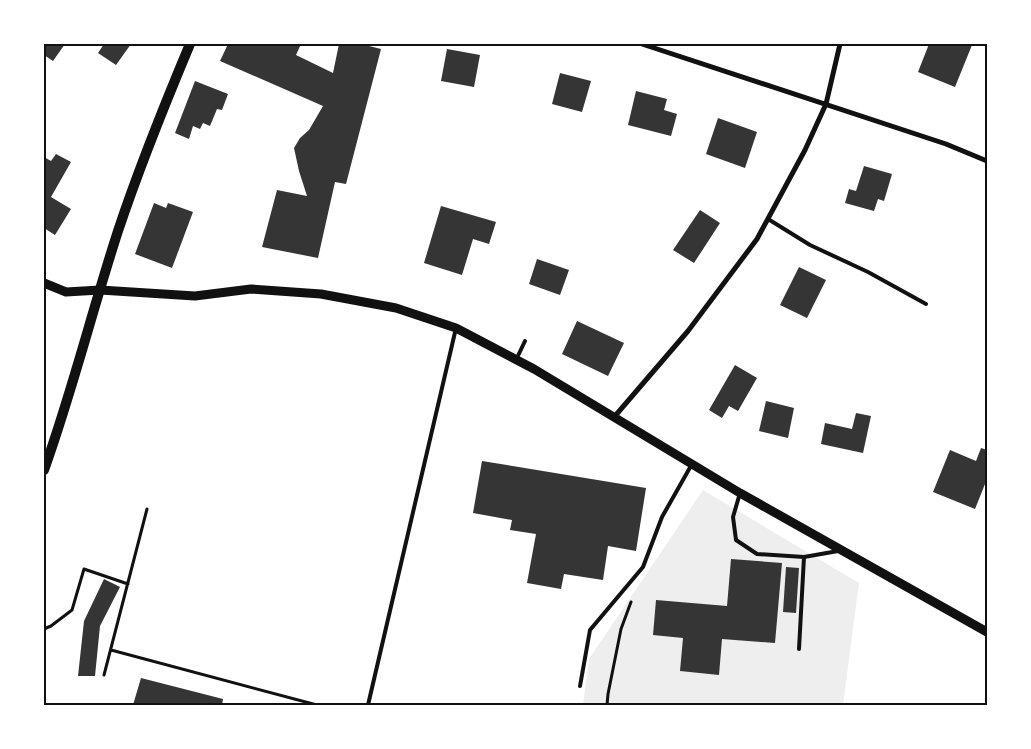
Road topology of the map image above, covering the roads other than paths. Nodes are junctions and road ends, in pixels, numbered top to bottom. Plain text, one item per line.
1 (190, 44) edge
2 (642, 44) edge
3 (840, 44) edge
4 (826, 104) junction
5 (987, 161) edge
6 (768, 219) junction
7 (44, 283) edge
8 (100, 290) junction
9 (926, 304) dead end
10 (456, 328) junction
11 (525, 341) dead end
12 (516, 360) junction
13 (615, 416) junction
14 (692, 464) junction
15 (44, 470) edge
16 (740, 493) junction
17 (840, 550) junction
18 (804, 557) junction
19 (987, 632) edge
20 (799, 649) dead end
21 (580, 686) dead end
22 (368, 705) edge

1 - 8 main road
2 - 4 street
3 - 4 street
4 - 5 street
4 - 6 street
6 - 9 lane
6 - 13 street
7 - 8 street
8 - 10 street
8 - 15 main road
10 - 12 street
10 - 22 lane
11 - 12 lane
12 - 13 street
13 - 14 street
14 - 16 street
14 - 21 lane
16 - 17 street
16 - 18 lane
17 - 18 lane
17 - 19 street
18 - 20 lane

